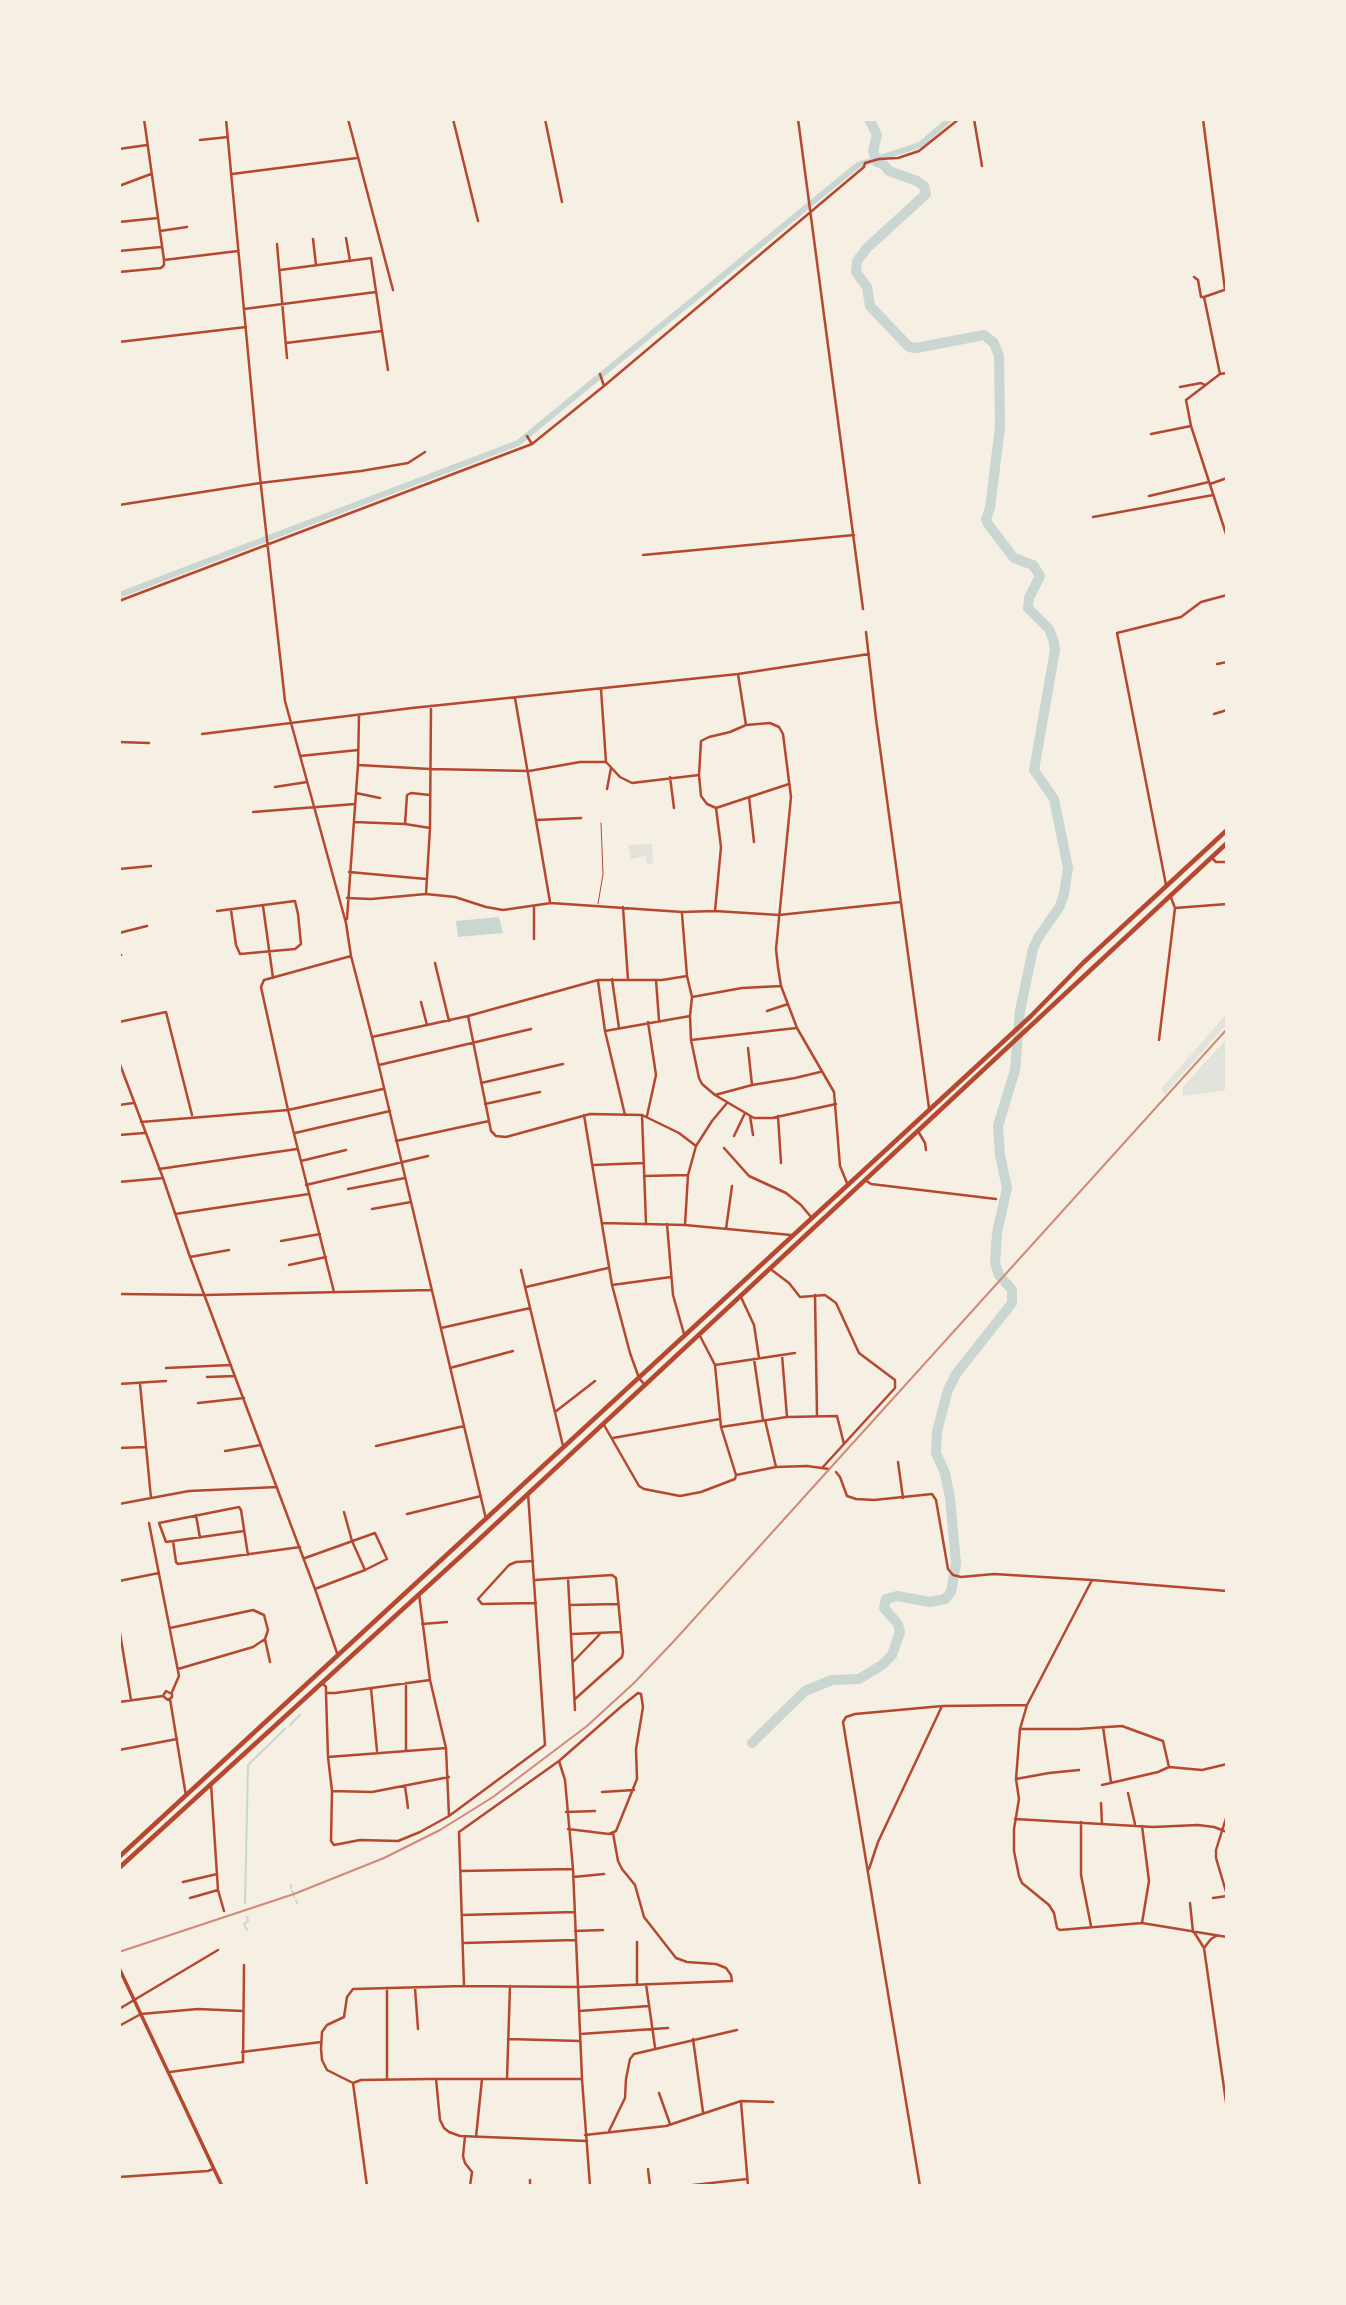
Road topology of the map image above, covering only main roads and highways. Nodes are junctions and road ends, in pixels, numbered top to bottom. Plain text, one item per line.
1 (1227, 830) edge
2 (1227, 843) edge
3 (1142, 908) junction
4 (1148, 915) junction
5 (892, 1142) junction
6 (898, 1147) junction
7 (276, 1713) junction
8 (282, 1720) junction
9 (119, 1857) edge
10 (119, 1868) edge
11 (119, 1968) edge
12 (222, 2186) edge

1 - 3 highway
2 - 4 highway
3 - 4 highway
3 - 5 highway
4 - 6 highway
5 - 6 highway
5 - 7 highway
6 - 8 highway
7 - 8 highway
7 - 9 highway
8 - 10 highway
11 - 12 main road

